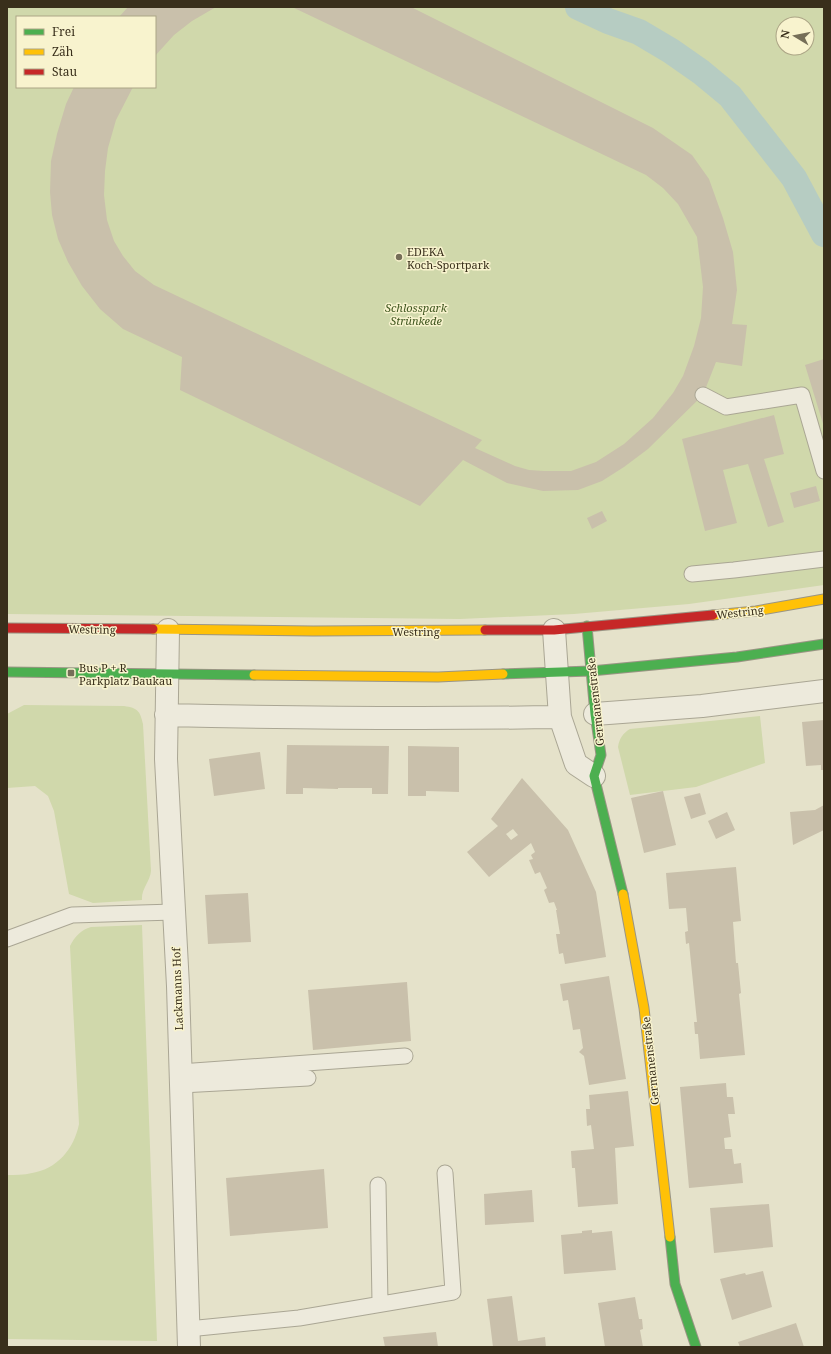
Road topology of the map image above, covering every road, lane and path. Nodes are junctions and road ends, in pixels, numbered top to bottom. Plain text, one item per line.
1 (703, 395) dead end
2 (824, 471) edge
3 (824, 559) edge
4 (692, 574) dead end
5 (824, 599) edge
6 (587, 626) junction
7 (7, 628) edge
8 (168, 630) junction
9 (554, 630) junction
10 (824, 644) edge
11 (591, 671) junction
12 (7, 672) edge
13 (557, 673) junction
14 (167, 674) junction
15 (824, 691) edge
16 (595, 714) junction
17 (166, 715) junction
18 (560, 717) junction
19 (594, 776) junction
20 (174, 912) junction
21 (7, 939) edge
22 (404, 1056) dead end
23 (308, 1078) dead end
24 (181, 1079) junction
25 (445, 1173) dead end
26 (378, 1185) dead end
27 (380, 1303) junction
28 (189, 1338) edge
29 (696, 1347) edge

1 - 2 lane
3 - 4 lane
5 - 6 main road, Westring
6 - 9 main road, Westring
6 - 11 main road, Germanenstraße
7 - 8 main road, Westring
8 - 9 main road, Westring
8 - 14 street, Lackmanns Hof
9 - 13 street
10 - 11 main road
11 - 13 main road
11 - 16 main road, Germanenstraße
12 - 14 main road
13 - 14 main road
13 - 18 street
14 - 17 street, Lackmanns Hof
15 - 16 street
16 - 19 main road, Germanenstraße
17 - 18 street
17 - 20 street, Lackmanns Hof
18 - 19 street
19 - 29 main road, Germanenstraße
20 - 21 lane
20 - 24 street, Lackmanns Hof
22 - 24 lane
23 - 24 lane
24 - 28 street, Lackmanns Hof
25 - 27 lane
26 - 27 lane
27 - 28 lane

